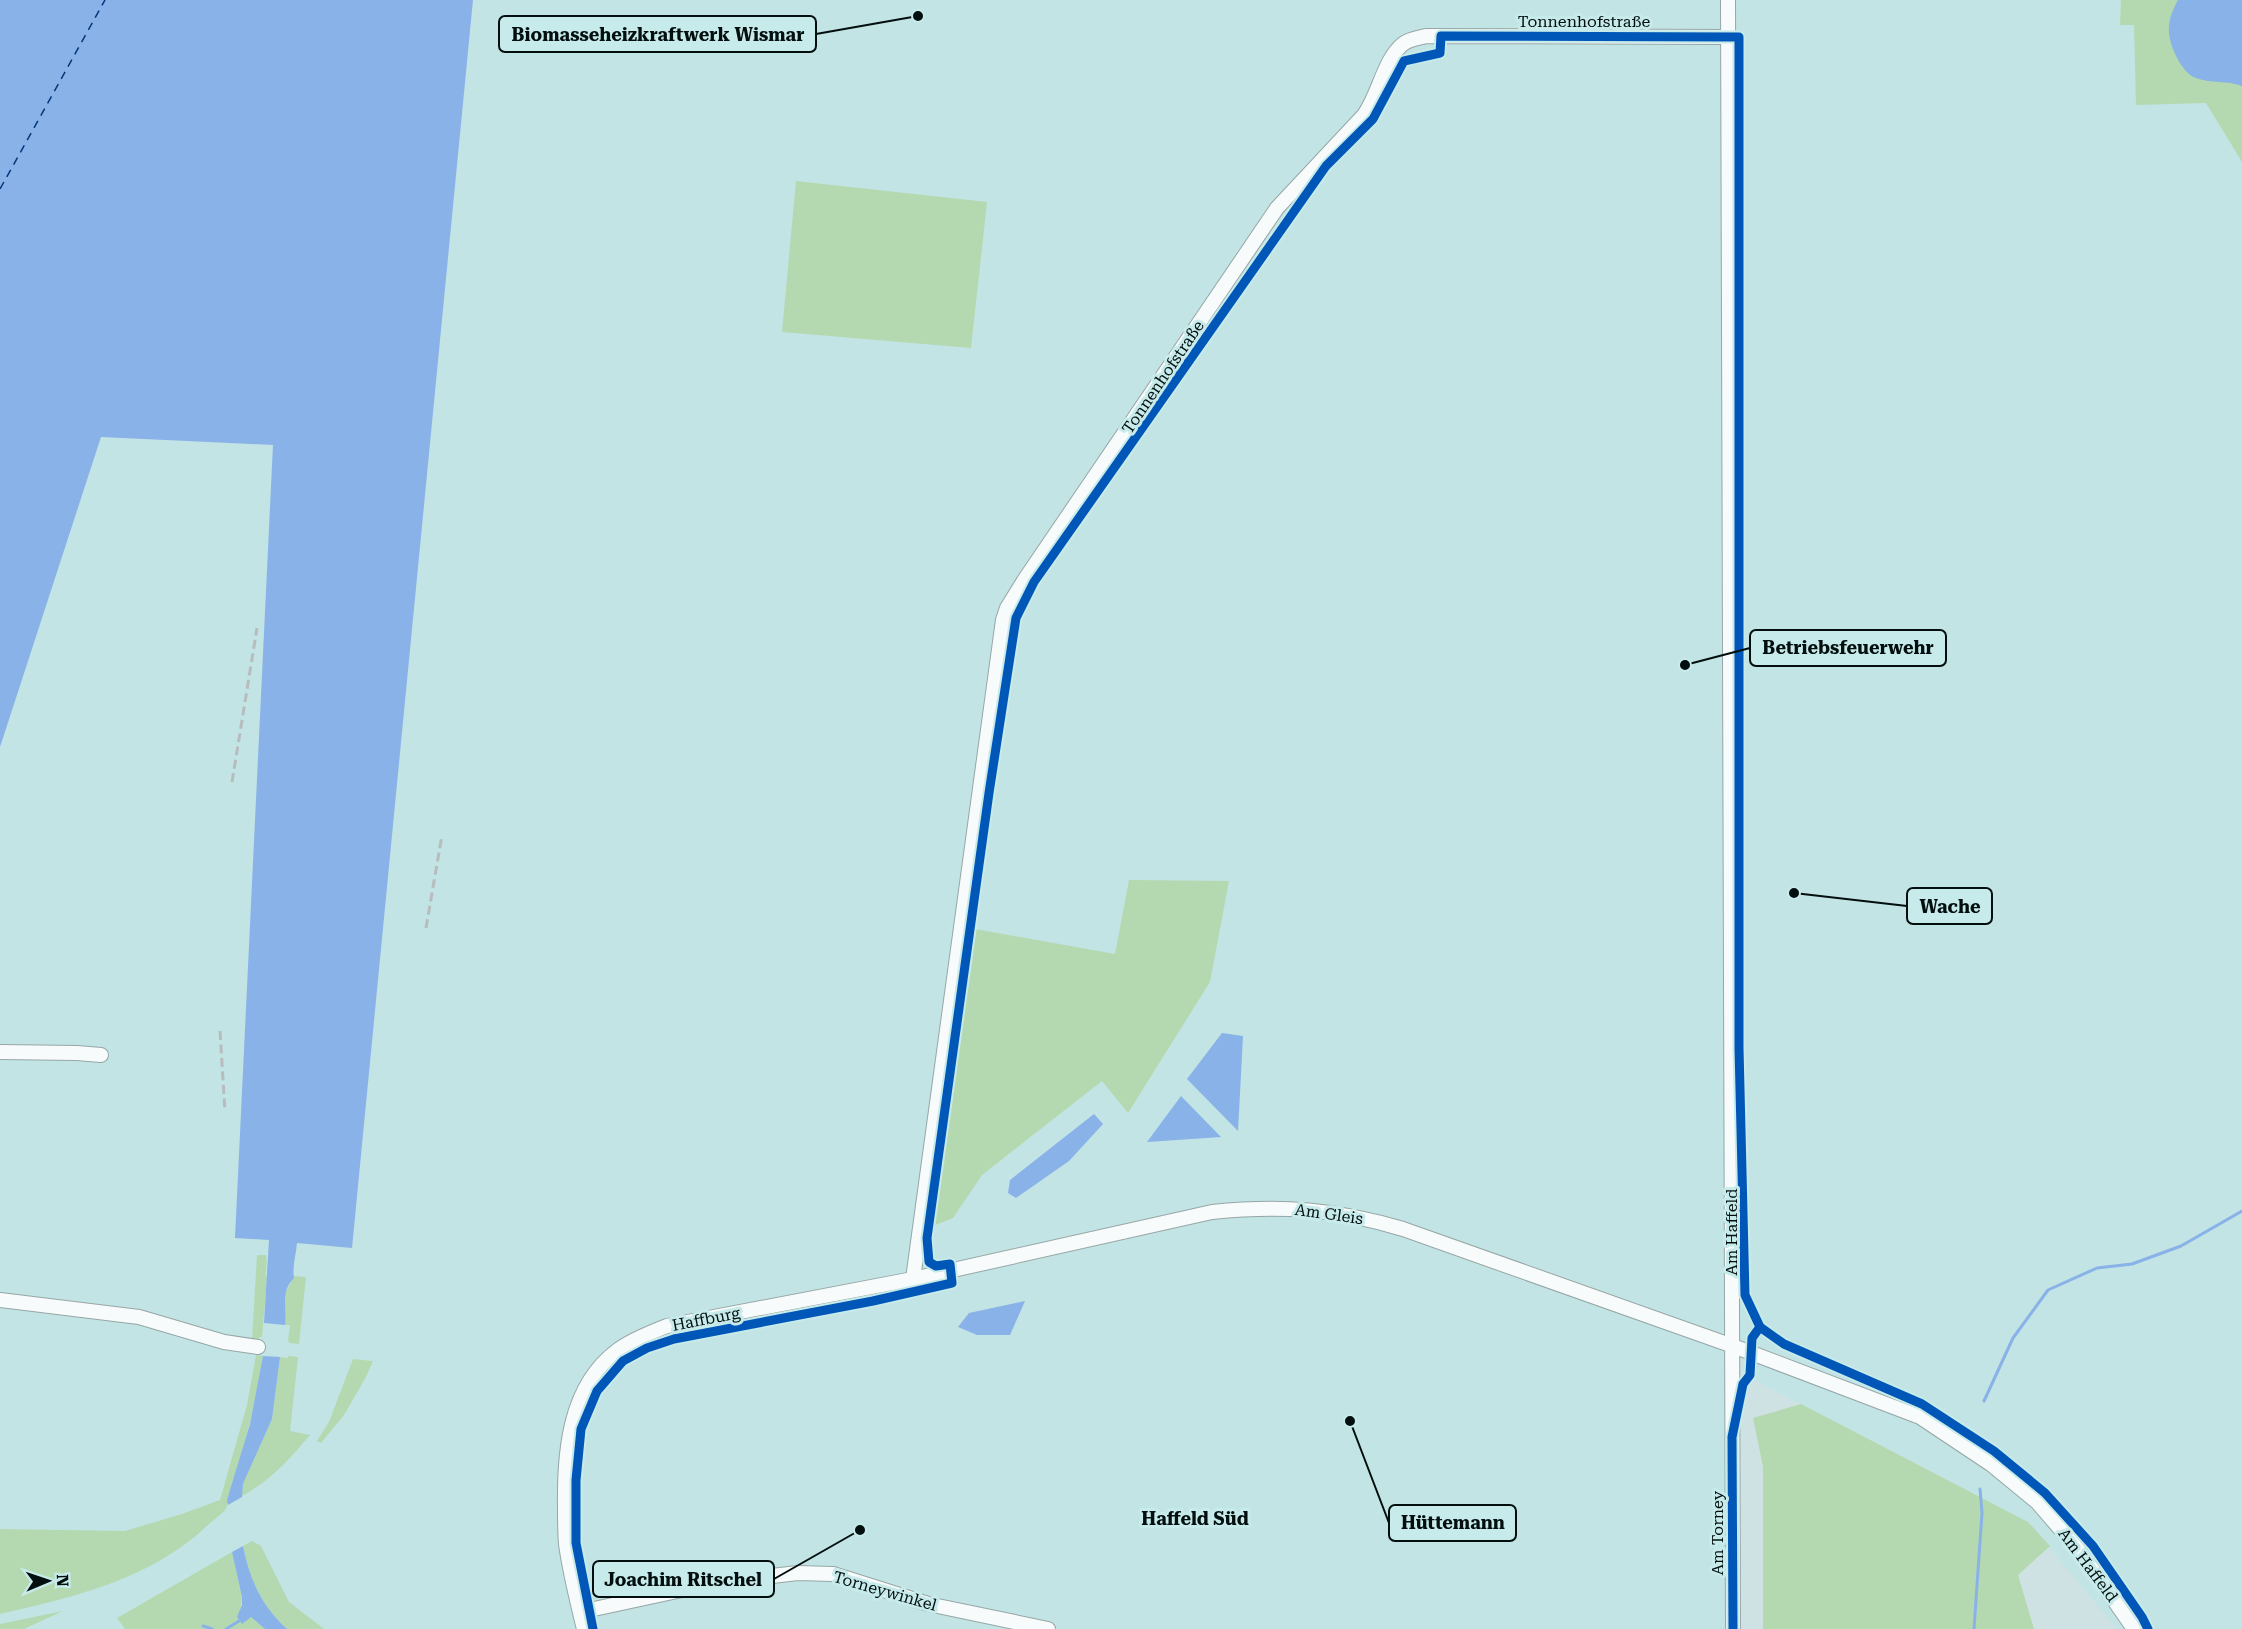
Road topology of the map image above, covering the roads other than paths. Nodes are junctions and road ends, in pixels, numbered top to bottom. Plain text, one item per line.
1 (1728, 0) edge
2 (1728, 37) junction
3 (0, 1052) edge
4 (101, 1055) dead end
5 (913, 1279) junction
6 (0, 1300) edge
7 (1733, 1346) junction
8 (258, 1347) dead end
9 (580, 1612) junction
10 (584, 1629) edge
11 (1048, 1629) edge
12 (1732, 1629) edge
13 (2134, 1629) edge

1 - 2 street
2 - 5 street, Tonnenhofstraße
2 - 7 street, Am Haffeld
3 - 4 street
5 - 7 street, Am Gleis
5 - 9 street, Haffburg
6 - 8 street
7 - 12 street, Am Torney
7 - 13 street, Am Haffeld
9 - 10 street, Haffburg
9 - 11 street, Torneywinkel

